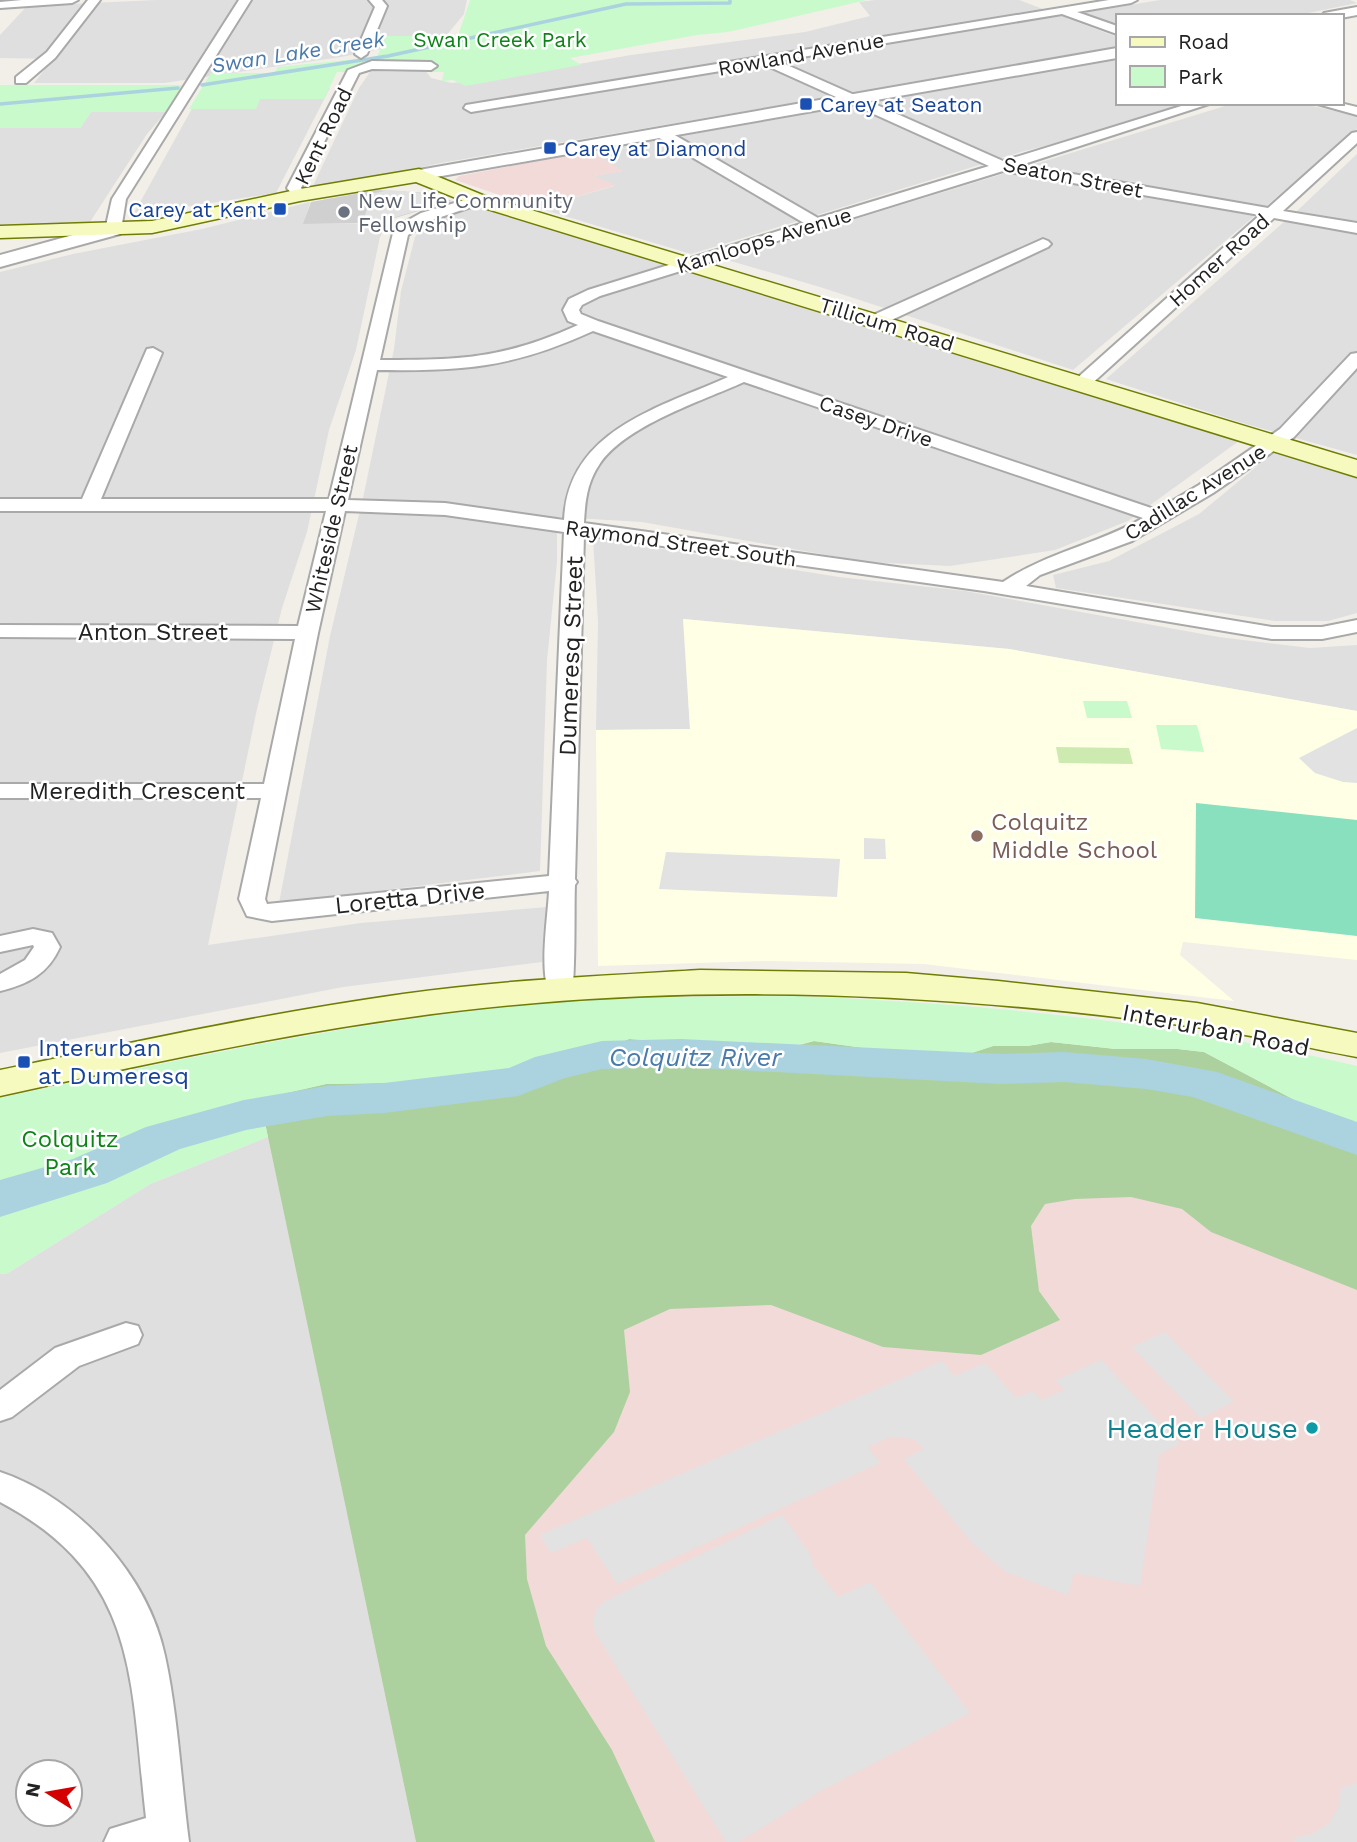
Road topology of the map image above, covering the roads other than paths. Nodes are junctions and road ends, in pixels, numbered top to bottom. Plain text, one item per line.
1 (72, 0) edge
2 (94, 0) edge
3 (246, 0) edge
4 (375, 0) edge
5 (1034, 0) edge
6 (1131, 0) edge
7 (0, 5) edge
8 (1064, 11) junction
9 (1116, 30) edge
10 (1116, 53) edge
11 (361, 54) dead end
12 (765, 61) junction
13 (431, 66) dead end
14 (21, 80) dead end
15 (857, 99) junction
16 (1200, 105) edge
17 (1329, 105) edge
18 (471, 108) dead end
19 (1357, 111) edge
20 (660, 133) junction
21 (1357, 136) edge
22 (1002, 166) junction
23 (419, 175) junction
24 (300, 195) junction
25 (478, 200) junction
26 (1272, 214) junction
27 (817, 224) junction
28 (1357, 228) edge
29 (113, 230) junction
30 (6, 232) edge
31 (1043, 244) dead end
32 (9, 258) edge
33 (690, 263) junction
34 (877, 320) junction
35 (592, 325) junction
36 (153, 353) dead end
37 (1357, 358) edge
38 (371, 365) junction
39 (744, 376) junction
40 (1081, 384) junction
41 (1272, 444) junction
42 (1357, 469) edge
43 (0, 505) edge
44 (89, 505) junction
45 (336, 505) junction
46 (1159, 517) junction
47 (574, 527) junction
48 (1007, 589) junction
49 (1357, 626) edge
50 (0, 631) edge
51 (307, 633) junction
52 (0, 791) edge
53 (274, 791) junction
54 (564, 882) junction
55 (256, 910) joint
56 (0, 944) edge
57 (0, 983) edge
58 (561, 989) junction
59 (1075, 1003) junction
60 (1357, 1045) edge
61 (1357, 1059) edge
62 (0, 1083) edge
63 (126, 1335) dead end
64 (0, 1408) edge
65 (0, 1486) edge
66 (169, 1837) edge
67 (124, 1842) edge

1 - 7 street
2 - 14 street
3 - 29 street
4 - 11 street
5 - 8 street
6 - 8 street, Rowland Avenue
8 - 9 street
8 - 12 street, Rowland Avenue
10 - 15 street
12 - 15 street, Seaton Street
12 - 18 street, Rowland Avenue
13 - 24 street, Kent Road
15 - 20 street
15 - 22 street, Seaton Street
16 - 22 street, Kamloops Avenue
17 - 19 street
20 - 23 street
20 - 27 street
21 - 26 street, Homer Road
22 - 26 street, Seaton Street
22 - 27 street, Kamloops Avenue
23 - 24 main road
23 - 25 main road, Tillicum Road
24 - 29 main road
25 - 33 main road, Tillicum Road
25 - 38 street, Whiteside Street
26 - 28 street, Seaton Street
26 - 40 street, Homer Road
27 - 33 street, Kamloops Avenue
29 - 30 main road
29 - 32 street
30 - 32 street
31 - 34 street
33 - 34 main road, Tillicum Road
33 - 35 street, Kamloops Avenue
34 - 40 main road, Tillicum Road
35 - 38 street
35 - 39 street, Casey Drive
36 - 44 street
37 - 41 street, Cadillac Avenue
38 - 45 street, Whiteside Street
39 - 46 street, Casey Drive
39 - 47 street, Dumeresq Street
40 - 41 main road, Tillicum Road
41 - 42 main road, Tillicum Road
41 - 46 street, Cadillac Avenue
43 - 44 street, Raymond Street South
44 - 45 street, Raymond Street South
45 - 47 street, Raymond Street South
45 - 51 street, Whiteside Street
46 - 48 street, Cadillac Avenue
47 - 48 street, Raymond Street South
47 - 54 street, Dumeresq Street
48 - 49 street, Raymond Street South
50 - 51 street, Anton Street
51 - 53 street, Whiteside Street
52 - 53 street, Meredith Crescent
53 - 55 street, Whiteside Street
54 - 55 street, Loretta Drive
54 - 58 street, Dumeresq Street
56 - 57 street
58 - 59 main road
58 - 62 main road
59 - 60 main road
59 - 61 main road, Interurban Road
63 - 64 street
65 - 66 street
66 - 67 street

